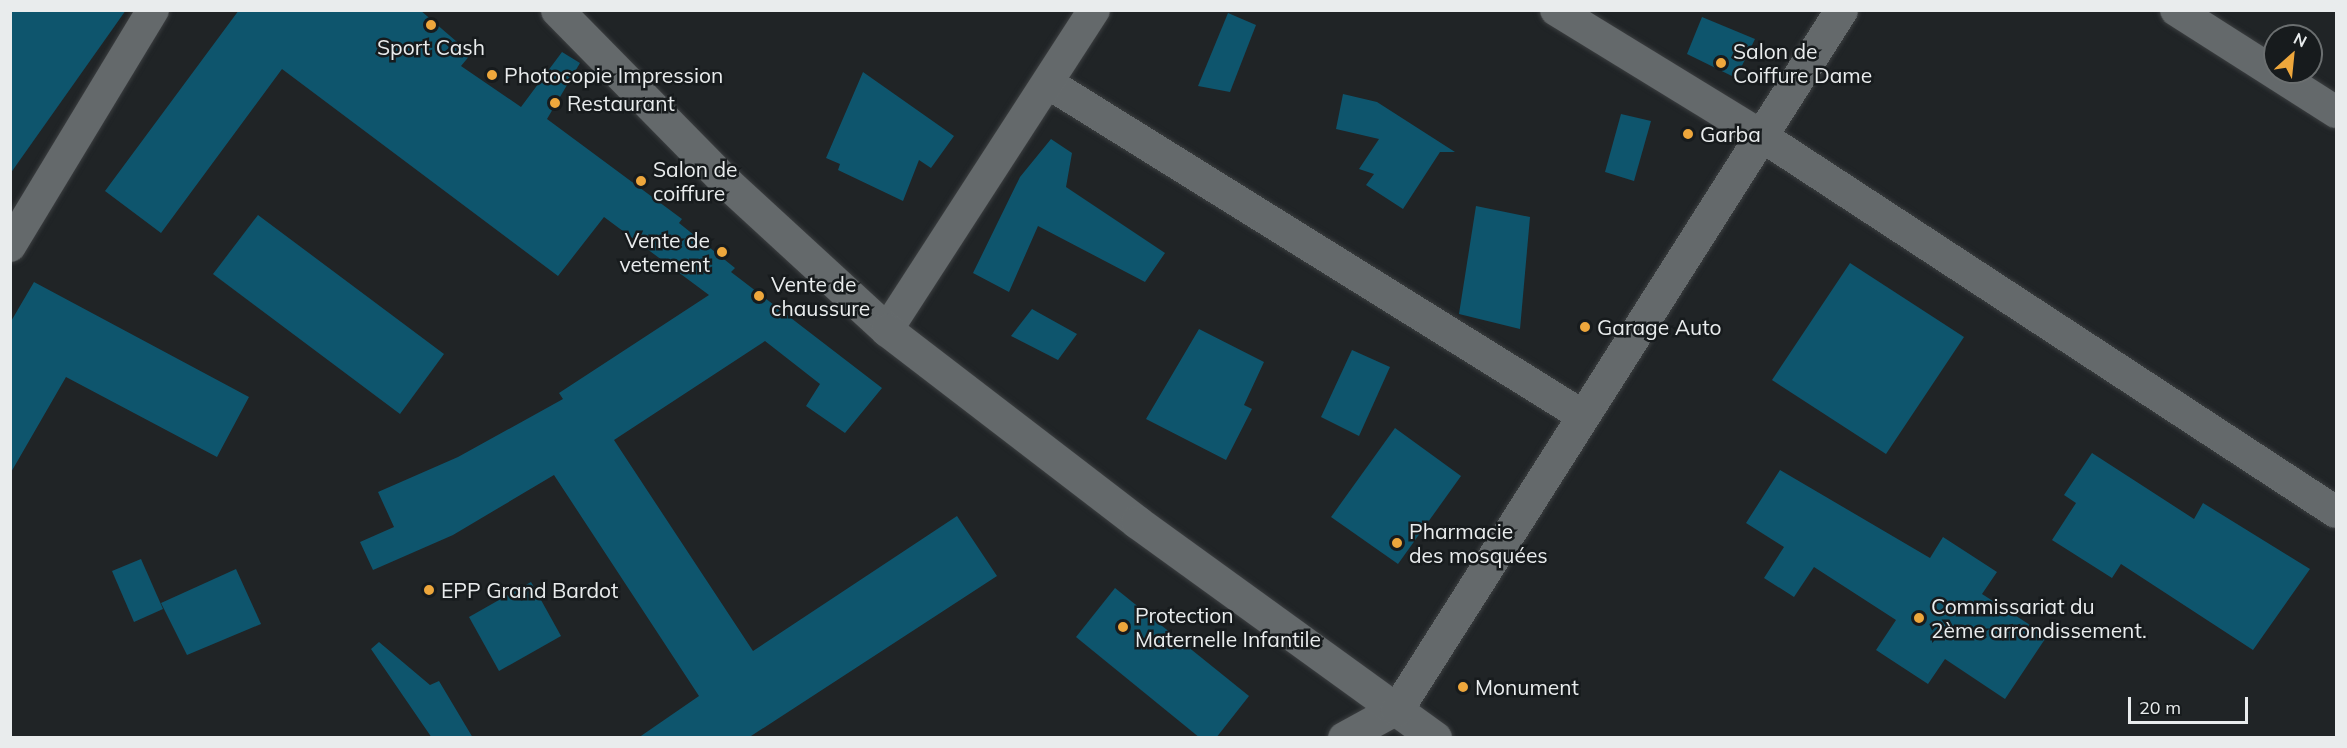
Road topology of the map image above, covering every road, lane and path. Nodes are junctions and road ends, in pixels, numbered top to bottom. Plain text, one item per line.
1 (153, 10) edge
2 (557, 10) edge
3 (1094, 10) edge
4 (1556, 10) edge
5 (1840, 10) edge
6 (2176, 10) edge
7 (1048, 83) junction
8 (2337, 112) edge
9 (1760, 135) junction
10 (10, 246) edge
11 (887, 330) junction
12 (1583, 416) junction
13 (2337, 512) edge
14 (1397, 709) junction
15 (1344, 738) edge
16 (1435, 738) edge

1 - 10 street
2 - 11 street
3 - 7 street
4 - 9 street
5 - 9 street
6 - 8 street
7 - 11 street
7 - 12 street
9 - 12 street
9 - 13 street
11 - 14 street
12 - 14 street
14 - 15 street
14 - 16 street

